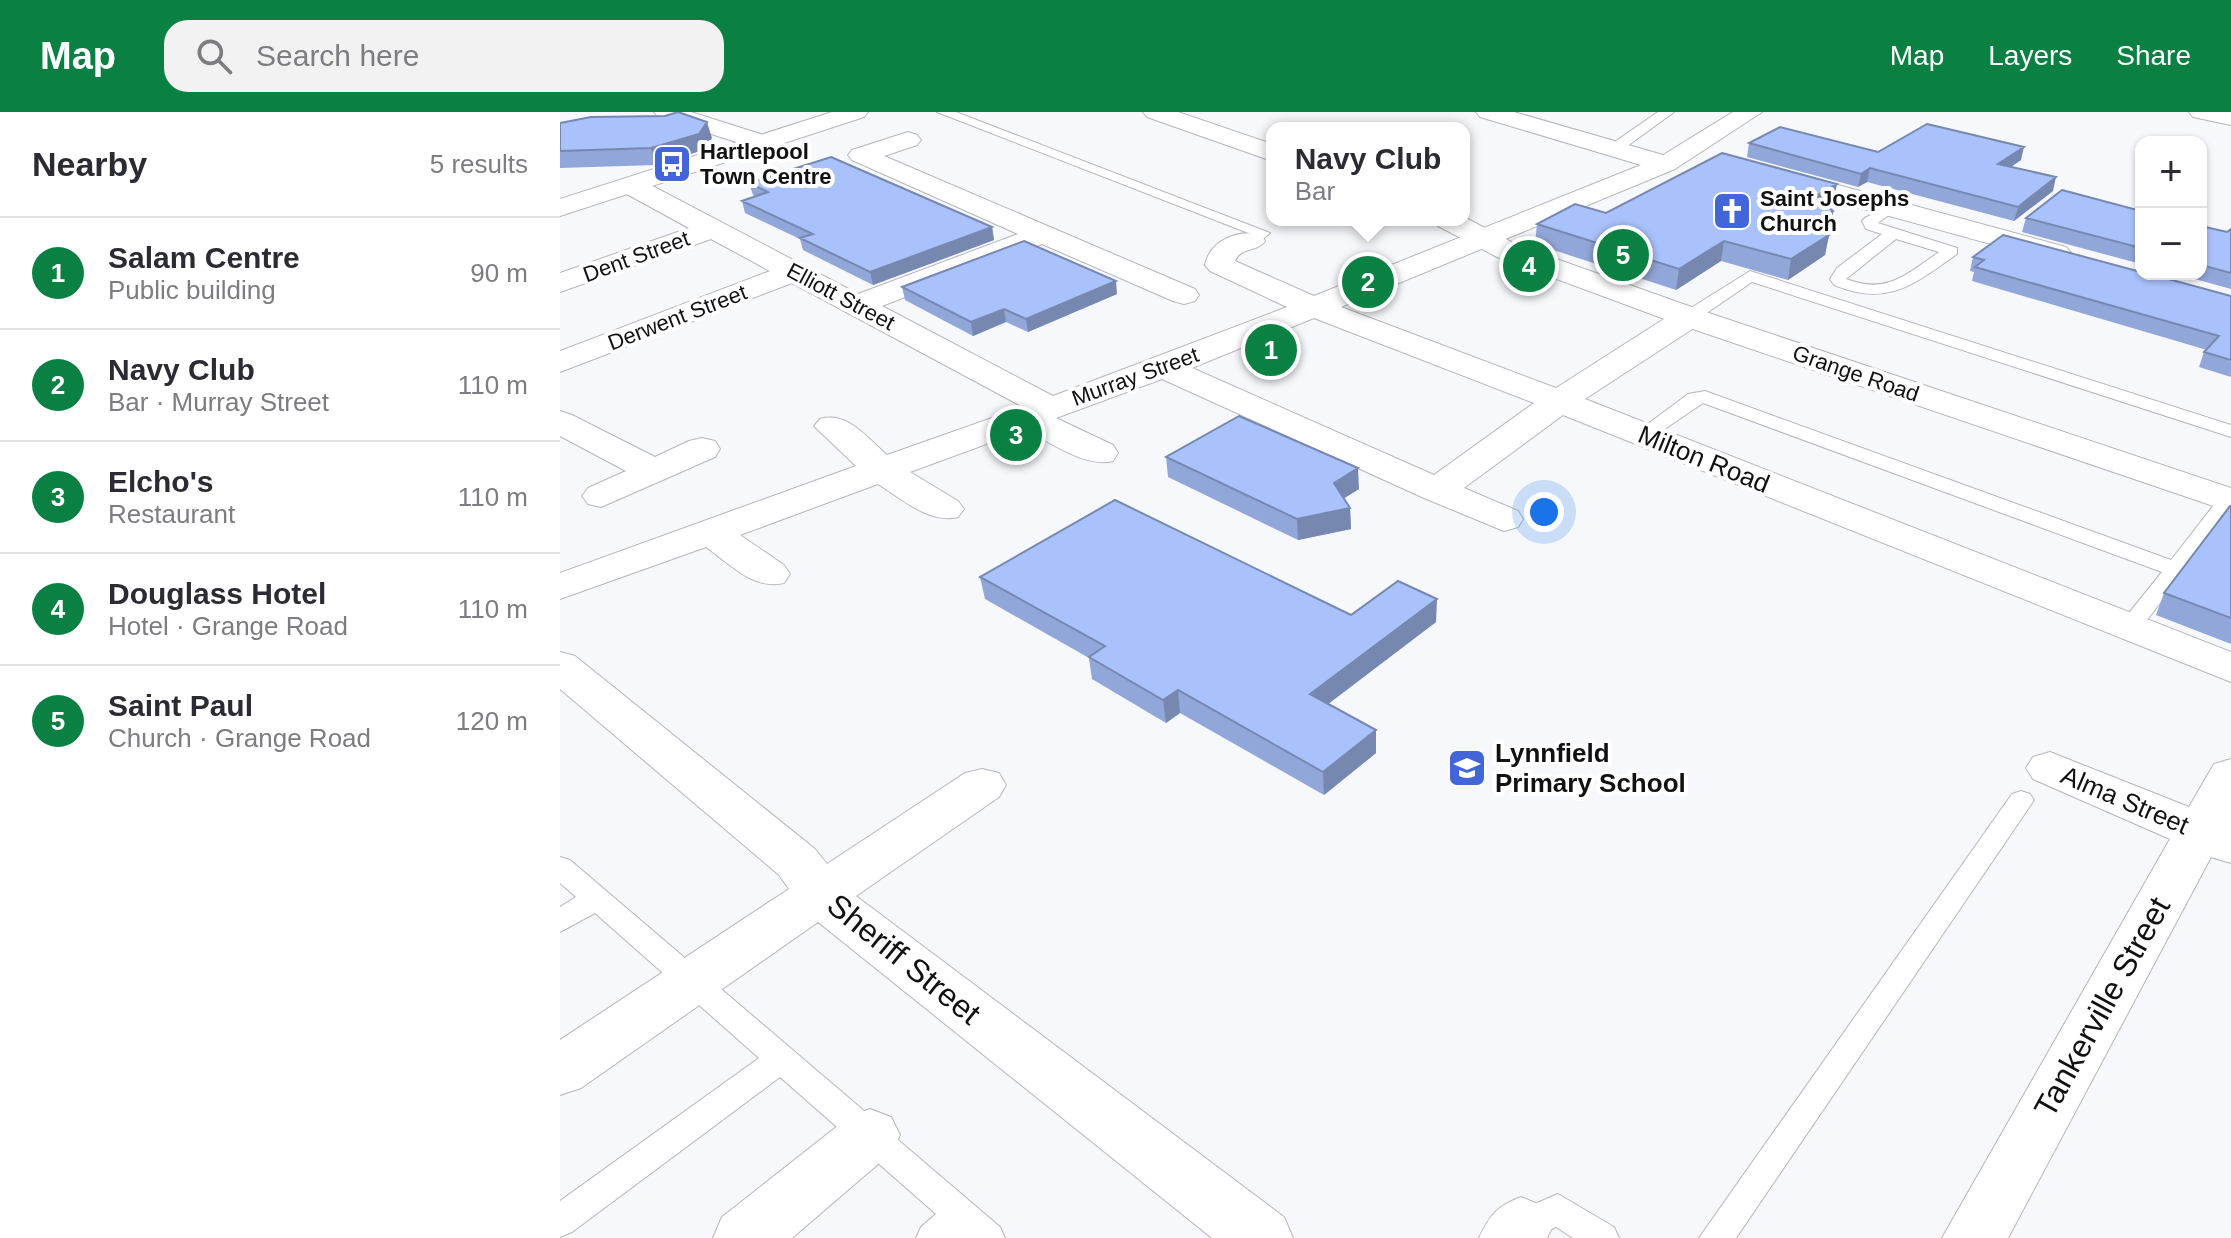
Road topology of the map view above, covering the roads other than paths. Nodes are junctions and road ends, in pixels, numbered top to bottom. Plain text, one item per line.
1 (666, 112) edge
2 (856, 112) edge
3 (944, 112) edge
4 (1155, 112) edge
5 (1578, 112) edge
6 (1667, 112) edge
7 (1750, 112) edge
8 (2201, 112) edge
9 (1494, 113) edge
10 (2231, 118) edge
11 (1549, 130) junction
12 (908, 140) dead end
13 (764, 143) junction
14 (1621, 144) dead end
15 (1266, 151) edge
16 (1677, 158) junction
17 (1717, 160) edge
18 (1746, 168) edge
19 (632, 186) junction
20 (560, 208) edge
21 (1892, 221) junction
22 (1458, 226) edge
23 (712, 229) junction
24 (1043, 234) junction
25 (1483, 240) junction
26 (1251, 241) joint
27 (2083, 261) edge
28 (794, 272) junction
29 (560, 283) edge
30 (1184, 295) dead end
31 (857, 305) junction
32 (1310, 306) junction
33 (1689, 317) junction
34 (560, 362) edge
35 (1164, 367) junction
36 (1559, 401) junction
37 (1038, 412) junction
38 (560, 422) edge
39 (832, 426) dead end
40 (2231, 431) edge
41 (1643, 435) junction
42 (702, 449) dead end
43 (1100, 453) dead end
44 (654, 471) junction
45 (883, 471) junction
46 (1437, 490) junction
47 (601, 496) dead end
48 (2230, 501) edge
49 (945, 509) dead end
50 (1504, 519) dead end
51 (712, 533) junction
52 (2175, 569) junction
53 (770, 574) dead end
54 (560, 587) edge
55 (2129, 628) junction
56 (560, 666) edge
57 (2231, 668) edge
58 (2231, 775) edge
59 (2036, 784) joint
60 (982, 785) dead end
61 (2215, 838) edge
62 (560, 867) edge
63 (822, 895) junction
64 (597, 898) junction
65 (560, 921) edge
66 (694, 981) junction
67 (782, 1058) junction
68 (560, 1071) edge
69 (870, 1135) junction
70 (961, 1214) junction
71 (560, 1221) edge
72 (1516, 1232) edge
73 (745, 1238) edge
74 (933, 1238) edge
75 (988, 1238) edge
76 (1261, 1238) edge
77 (1602, 1238) edge
78 (1716, 1238) edge
79 (1974, 1238) edge

1 - 13 street
2 - 13 street
3 - 26 lane
4 - 15 street
5 - 11 street
6 - 14 lane
7 - 16 street, Murray Street
8 - 10 street
9 - 11 street
11 - 16 street
12 - 24 street
13 - 19 street
16 - 17 street
16 - 25 street, Murray Street
18 - 21 street
19 - 20 street
19 - 23 street, Elliott Street
21 - 21 lane
21 - 27 street
22 - 25 street, Grange Road
23 - 28 street, Elliott Street
23 - 29 street, Dent Street
24 - 30 street
24 - 31 street
25 - 32 street, Murray Street
25 - 33 street, Grange Road
26 - 32 street, Milton Road
28 - 31 street, Elliott Street
28 - 34 street, Derwent Street
31 - 37 street, Elliott Street
32 - 35 street, Murray Street
32 - 36 street, Milton Road
33 - 36 street
33 - 40 lane
33 - 48 street, Grange Road
35 - 37 street, Murray Street
35 - 46 street
36 - 41 street, Milton Road
36 - 46 street
37 - 43 street, Elliott Street
37 - 45 street, Murray Street
38 - 44 street
39 - 45 street
41 - 52 lane
41 - 55 street, Milton Road
42 - 44 street
44 - 47 street
45 - 49 street
45 - 51 street, Murray Street
46 - 50 street
48 - 52 lane
51 - 53 street
51 - 54 street, Murray Street
52 - 55 lane
55 - 57 street, Milton Road
56 - 63 street, Sheriff Street
58 - 61 street, Tankerville Street
59 - 61 street, Alma Street
59 - 78 lane
60 - 63 street
61 - 79 street, Tankerville Street
62 - 64 lane
63 - 66 street
63 - 76 street, Sheriff Street
64 - 65 lane
64 - 66 lane
66 - 67 lane
66 - 68 street
67 - 69 lane
67 - 71 lane
69 - 70 lane
69 - 73 street
70 - 74 lane
70 - 75 lane
72 - 77 lane

